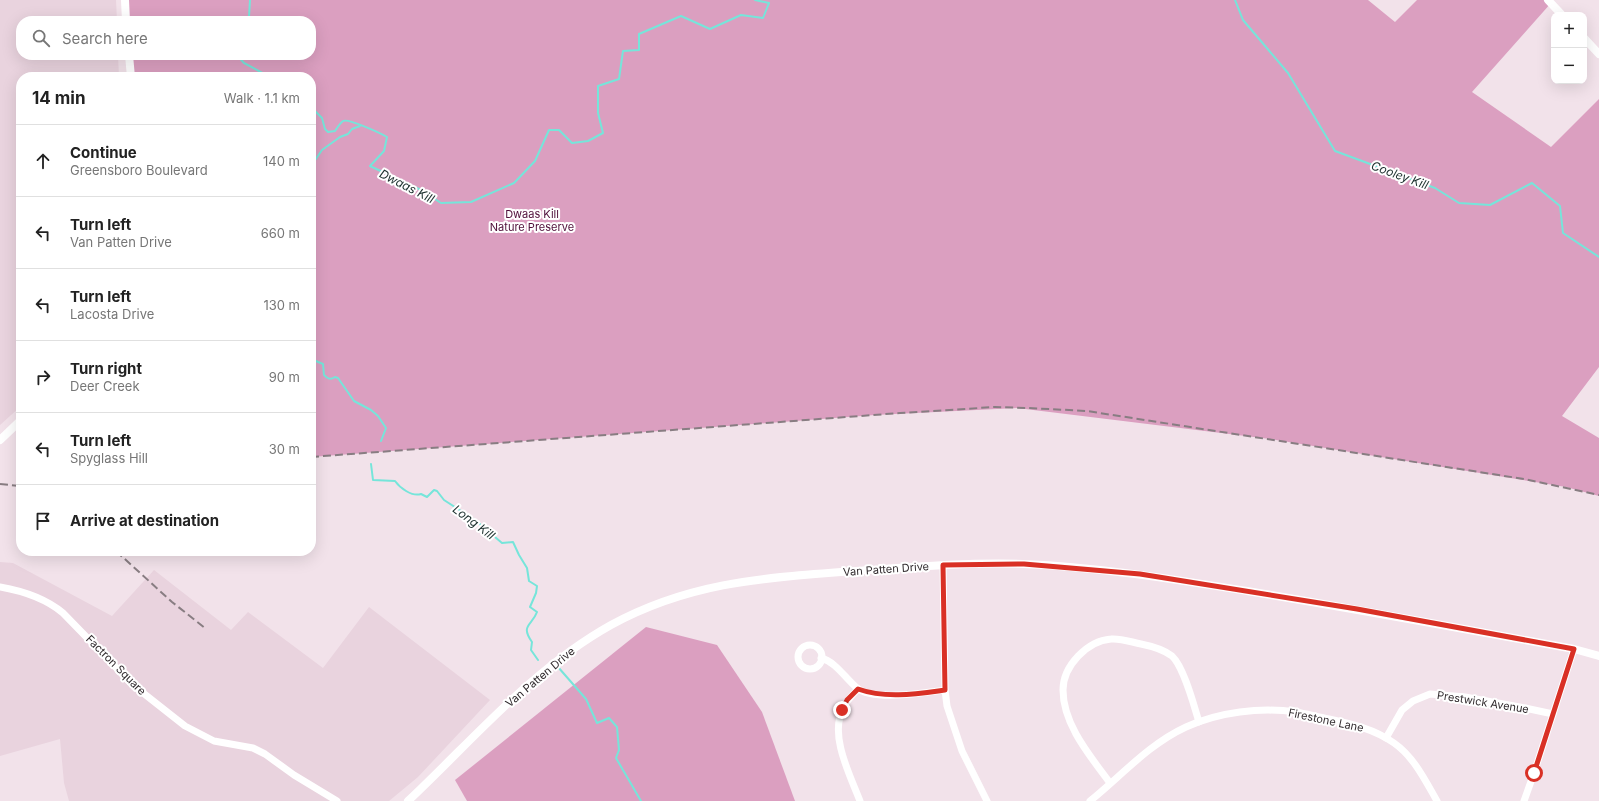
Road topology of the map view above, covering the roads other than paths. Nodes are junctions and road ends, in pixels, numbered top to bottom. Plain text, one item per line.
1 (126, 0) edge
2 (1548, 0) edge
3 (1559, 12) edge
4 (126, 16) edge
5 (1587, 41) edge
6 (1599, 54) edge
7 (129, 60) edge
8 (131, 72) edge
9 (16, 425) edge
10 (0, 440) edge
11 (943, 565) junction
12 (0, 587) edge
13 (1574, 649) junction
14 (1599, 656) edge
15 (822, 658) dead end
16 (858, 689) junction
17 (945, 690) junction
18 (1552, 714) junction
19 (1199, 722) junction
20 (1386, 738) junction
21 (1110, 783) junction
22 (1525, 800) edge
23 (336, 801) edge
24 (408, 801) edge
25 (860, 801) edge
26 (987, 801) edge
27 (1090, 801) edge
28 (1437, 801) edge

1 - 4 street
2 - 3 street
5 - 6 street
7 - 8 street
9 - 10 street
11 - 13 street, Van Patten Drive
11 - 17 street
11 - 24 street, Van Patten Drive
12 - 23 street, Factron Square
13 - 14 street, Van Patten Drive
13 - 18 street
15 - 16 street
16 - 17 street
16 - 25 street
17 - 26 street
18 - 20 street, Prestwick Avenue
18 - 22 street
19 - 20 street, Firestone Lane
19 - 21 street, Firestone Lane
19 - 21 street
20 - 28 street, Firestone Lane
21 - 27 street, Firestone Lane

